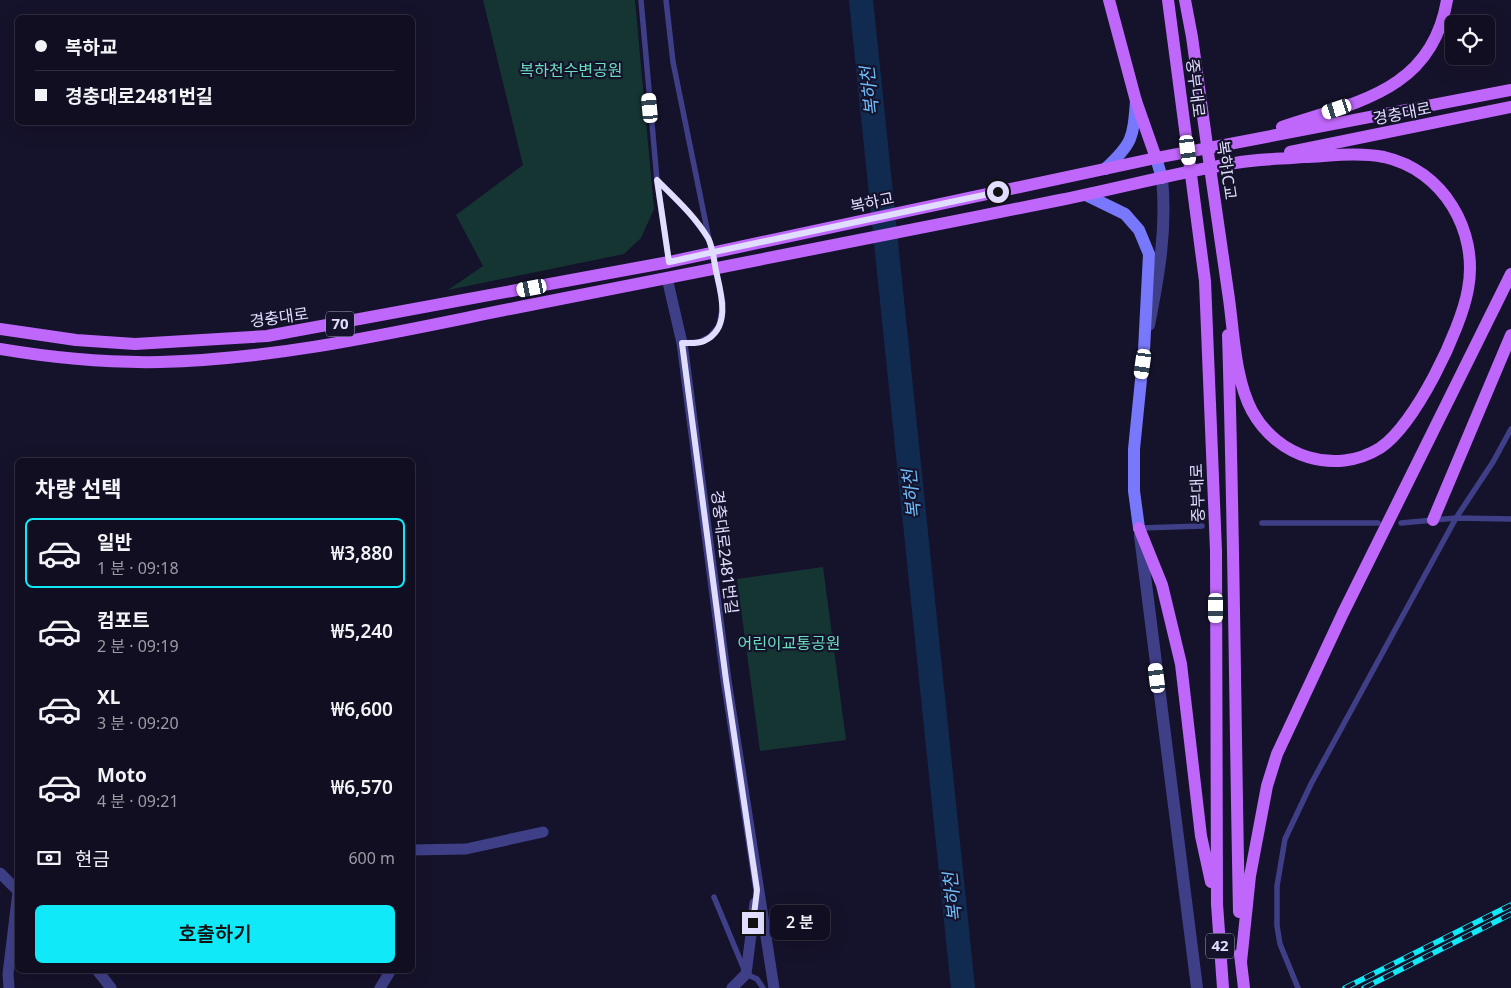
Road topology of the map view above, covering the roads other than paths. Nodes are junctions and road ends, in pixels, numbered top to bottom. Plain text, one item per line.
1 (641, 0) edge
2 (666, 0) edge
3 (1109, 0) edge
4 (1168, 0) edge
5 (1185, 0) edge
6 (1446, 0) edge
7 (1192, 37) joint
8 (1511, 90) edge
9 (1136, 101) junction
10 (1511, 107) edge
11 (1236, 142) junction
12 (1156, 158) junction
13 (1241, 162) junction
14 (1105, 169) junction
15 (1162, 178) junction
16 (657, 180) junction
17 (1082, 196) junction
18 (709, 239) junction
19 (673, 261) junction
20 (1511, 274) edge
21 (672, 277) junction
22 (1226, 277) junction
23 (0, 330) edge
24 (1511, 335) edge
25 (682, 343) junction
26 (0, 350) edge
27 (1144, 350) junction
28 (1511, 429) edge
29 (1456, 518) junction
30 (1433, 520) junction
31 (1511, 520) edge
32 (1378, 522) dead end
33 (1262, 523) dead end
34 (1400, 523) dead end
35 (1202, 526) dead end
36 (1139, 528) junction
37 (543, 832) dead end
38 (415, 850) edge
39 (0, 873) edge
40 (15, 889) edge
41 (757, 890) junction
42 (714, 897) dead end
43 (1216, 904) junction
44 (15, 917) edge
45 (1240, 962) junction
46 (98, 973) edge
47 (390, 973) edge
48 (746, 974) junction
49 (9, 988) edge
50 (111, 988) edge
51 (380, 988) edge
52 (732, 988) edge
53 (763, 988) edge
54 (774, 988) edge
55 (1197, 988) edge
56 (1223, 988) edge
57 (1244, 988) edge
58 (1298, 988) edge

1 - 16 lane
2 - 18 lane
3 - 9 main road
4 - 43 main road, 중부대로 / 42
5 - 7 main road, 중부대로 / 42
6 - 11 main road
7 - 22 main road, 복하IC교 / 42
8 - 11 main road
9 - 12 main road
9 - 14 main road
10 - 13 main road, 경충대로
11 - 12 main road, 복하교
12 - 14 main road, 복하교
12 - 15 main road
13 - 15 main road
13 - 22 main road
14 - 19 main road, 복하교 / 70
15 - 17 main road
15 - 27 street
16 - 18 lane
16 - 19 lane
17 - 21 main road, 70
17 - 27 main road
18 - 25 lane
19 - 23 main road, 경충대로 / 70
20 - 45 main road
21 - 25 street, 경충대로2481번길
21 - 26 main road, 경충대로 / 70
22 - 45 main road, 42
24 - 30 main road
25 - 41 street, 경충대로2481번길
27 - 36 main road
28 - 29 lane
29 - 30 lane
29 - 31 lane
29 - 58 lane
30 - 34 lane
32 - 33 lane
35 - 36 lane
36 - 43 main road
36 - 55 street
37 - 38 street
39 - 40 street
41 - 48 street, 경충대로2481번길
41 - 54 street, 경충대로2481번길
42 - 48 lane
43 - 56 main road, 중부대로 / 42
44 - 49 street
45 - 57 main road, 42
46 - 50 street
47 - 51 street
48 - 52 street
48 - 53 lane

